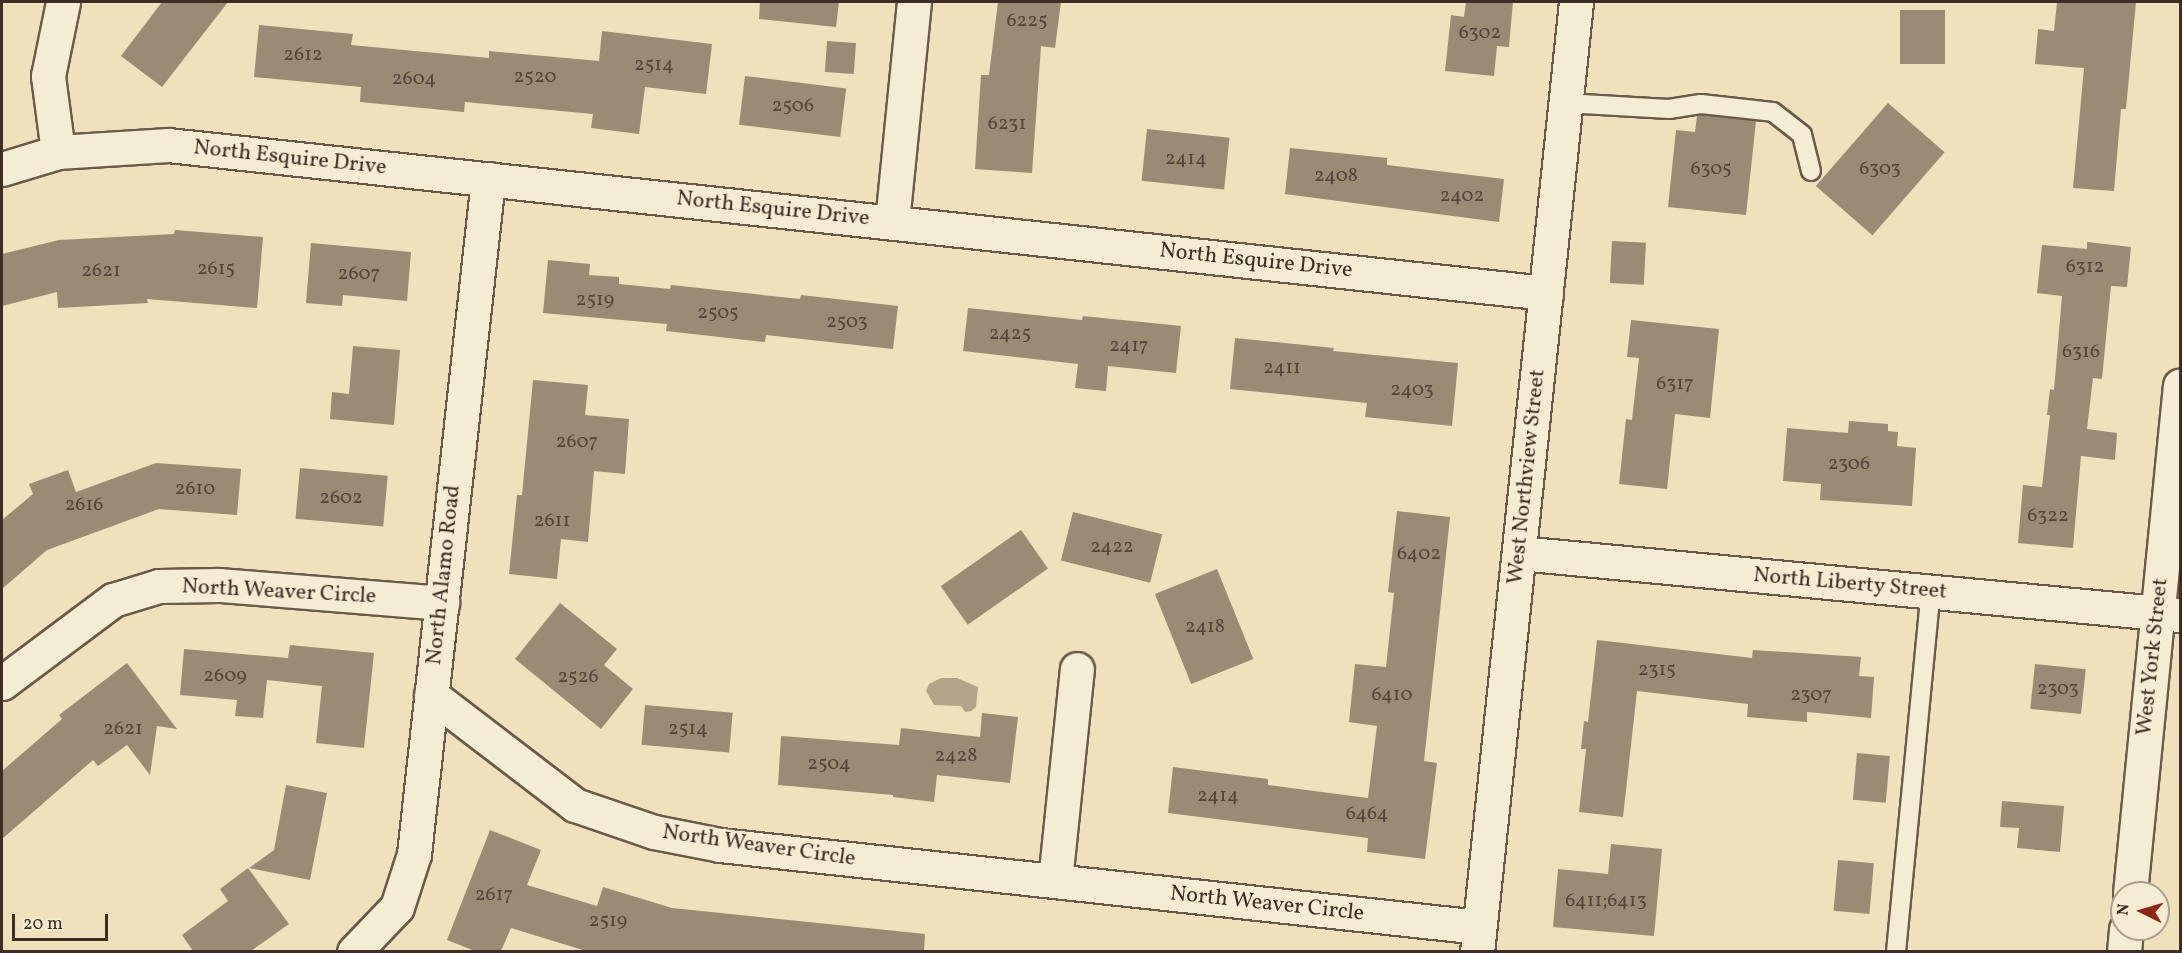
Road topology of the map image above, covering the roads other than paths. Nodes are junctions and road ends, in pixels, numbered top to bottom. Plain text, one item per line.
1 (63, 2) edge
2 (914, 2) edge
3 (1576, 2) edge
4 (1565, 103) junction
5 (58, 152) junction
6 (2, 169) edge
7 (1811, 171) dead end
8 (488, 179) junction
9 (892, 222) junction
10 (1546, 293) junction
11 (2181, 385) edge
12 (1519, 553) junction
13 (1931, 591) junction
14 (441, 603) junction
15 (2169, 614) edge
16 (1077, 669) dead end
17 (2, 683) edge
18 (431, 695) junction
19 (1055, 881) junction
20 (2132, 881) edge
21 (1478, 939) edge
22 (354, 951) edge
23 (1896, 951) edge

1 - 5 street
2 - 9 street
3 - 4 street, West Northview Street
4 - 7 lane
4 - 10 street, West Northview Street
5 - 6 street, North Esquire Drive
5 - 8 street, North Esquire Drive
8 - 9 street, North Esquire Drive
8 - 14 street, North Alamo Road
9 - 10 street, North Esquire Drive
10 - 12 street, West Northview Street
11 - 15 street, West York Street
12 - 13 street, North Liberty Street
12 - 21 street, West Northview Street
13 - 15 street, North Liberty Street
13 - 23 lane
14 - 17 street, North Weaver Circle
14 - 18 street, North Alamo Road
15 - 20 street, West York Street
16 - 19 street
18 - 19 street, North Weaver Circle
18 - 22 street, North Alamo Road
19 - 21 street, North Weaver Circle

